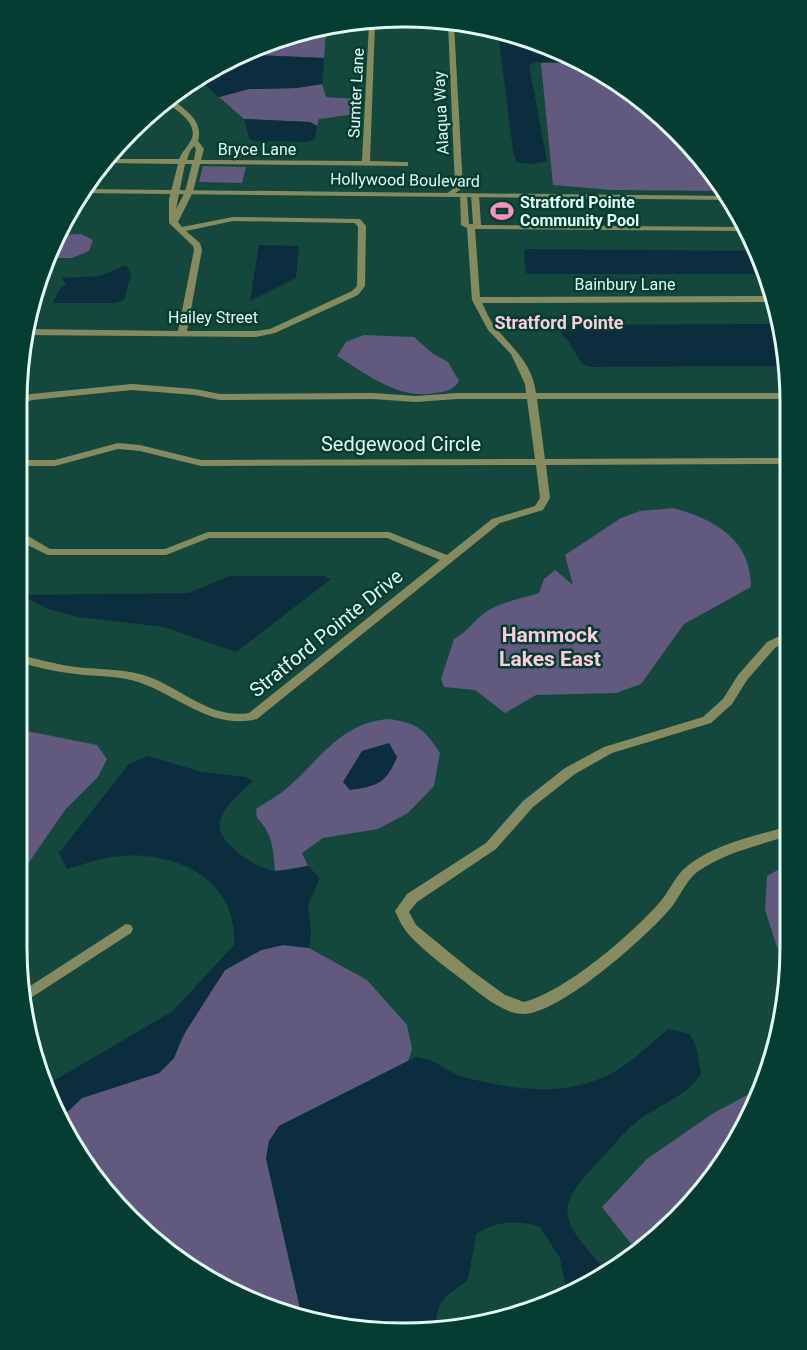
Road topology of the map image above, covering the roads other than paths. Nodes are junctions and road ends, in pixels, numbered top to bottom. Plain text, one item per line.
1 (372, 29) edge
2 (451, 30) edge
3 (174, 105) edge
4 (195, 141) junction
5 (115, 161) edge
6 (183, 162) junction
7 (196, 162) junction
8 (366, 163) junction
9 (405, 164) dead end
10 (92, 191) edge
11 (175, 192) junction
12 (189, 192) junction
13 (461, 192) junction
14 (475, 195) junction
15 (719, 198) edge
16 (173, 223) junction
17 (471, 227) junction
18 (737, 229) edge
19 (181, 230) junction
20 (765, 299) edge
21 (476, 300) junction
22 (34, 332) edge
23 (182, 333) junction
24 (532, 396) junction
25 (780, 396) edge
26 (27, 398) edge
27 (780, 461) edge
28 (540, 462) junction
29 (27, 463) edge
30 (27, 540) edge
31 (448, 560) junction
32 (780, 640) edge
33 (27, 660) edge
34 (780, 833) edge
35 (126, 929) dead end
36 (30, 993) edge

1 - 8 street, Sumter Lane
2 - 13 street, Alaqua Way
3 - 4 street
4 - 6 street
4 - 7 street
5 - 6 street, Bryce Lane
6 - 7 street, Bryce Lane
6 - 11 street
7 - 8 street, Bryce Lane
7 - 12 street
8 - 9 street, Bryce Lane
10 - 11 street, Hollywood Boulevard
11 - 12 street, Hollywood Boulevard
11 - 16 street
12 - 13 street, Hollywood Boulevard
12 - 16 street
13 - 14 street, Hollywood Boulevard
13 - 17 street, Alaqua Way
14 - 15 street, Hollywood Boulevard
14 - 17 street
16 - 19 street
17 - 18 street
17 - 21 street, Stratford Pointe Drive
19 - 23 street
19 - 23 street, Hailey Street
20 - 21 street, Bainbury Lane
21 - 24 street, Stratford Pointe Drive
22 - 23 street, Hailey Street
24 - 25 street
24 - 26 street
24 - 28 street, Stratford Pointe Drive
27 - 28 street, Sedgewood Circle
28 - 29 street, Sedgewood Circle
28 - 31 street, Stratford Pointe Drive
30 - 31 street, Stratford Pointe Drive
31 - 33 street, Stratford Pointe Drive
32 - 34 street
35 - 36 street

